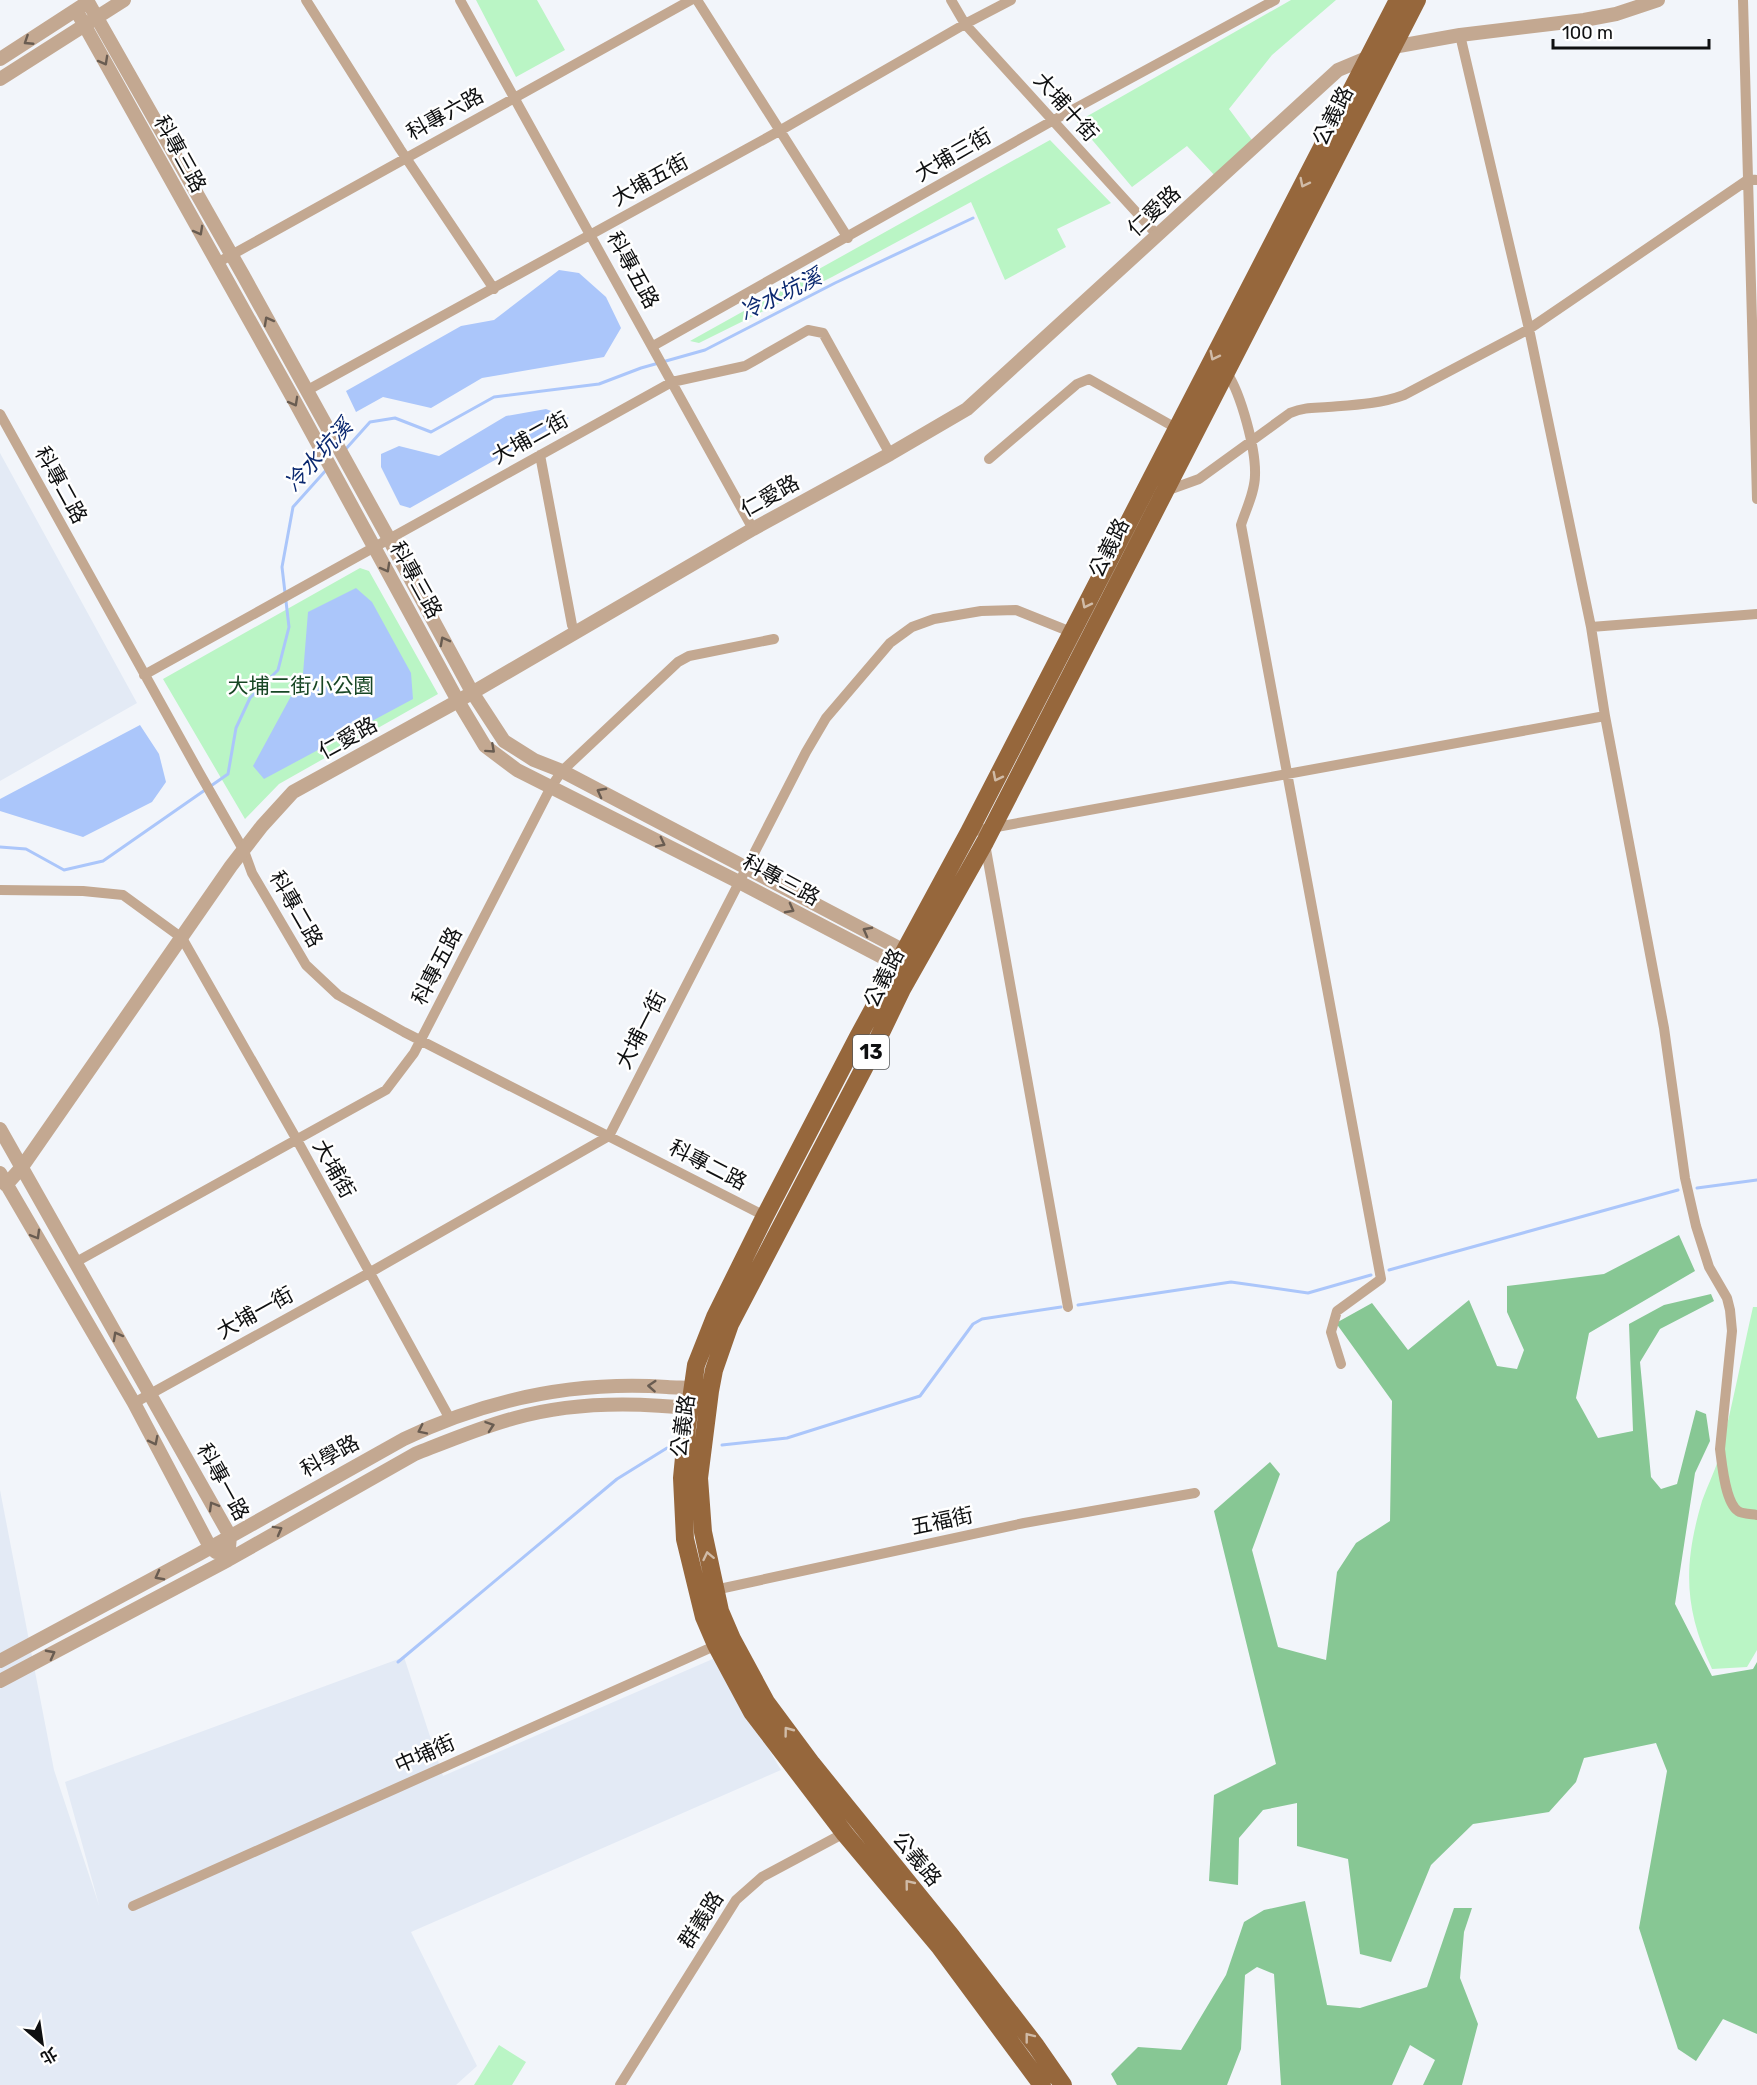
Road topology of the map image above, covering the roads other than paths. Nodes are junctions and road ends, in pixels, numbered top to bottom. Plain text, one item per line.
1 (124, 0) edge
2 (306, 0) edge
3 (459, 0) edge
4 (691, 0) edge
5 (697, 0) edge
6 (951, 0) edge
7 (1011, 0) edge
8 (1275, 0) edge
9 (1398, 0) edge
10 (1418, 0) edge
11 (1658, 0) edge
12 (1743, 0) edge
13 (90, 1) edge
14 (76, 10) junction
15 (97, 17) junction
16 (965, 24) junction
17 (84, 25) junction
18 (1460, 35) junction
19 (1393, 47) junction
20 (1370, 55) junction
21 (0, 59) edge
22 (0, 79) edge
23 (514, 98) junction
24 (1052, 121) junction
25 (781, 130) junction
26 (406, 158) junction
27 (1753, 179) edge
28 (591, 235) junction
29 (1158, 236) junction
30 (848, 238) junction
31 (231, 255) junction
32 (217, 262) junction
33 (494, 289) junction
34 (1529, 329) junction
35 (654, 350) junction
36 (1227, 373) junction
37 (670, 378) junction
38 (306, 392) junction
39 (0, 414) edge
40 (1176, 428) junction
41 (1251, 440) junction
42 (890, 454) junction
43 (540, 455) junction
44 (989, 459) dead end
45 (1163, 492) junction
46 (1757, 499) edge
47 (1137, 503) junction
48 (753, 529) junction
49 (389, 539) junction
50 (375, 547) junction
51 (1757, 614) edge
52 (1591, 627) junction
53 (1071, 632) junction
54 (576, 633) junction
55 (774, 639) dead end
56 (144, 675) junction
57 (471, 692) junction
58 (458, 701) junction
59 (1605, 716) junction
60 (562, 771) junction
61 (1288, 774) junction
62 (551, 787) junction
63 (982, 834) junction
64 (244, 851) junction
65 (746, 868) junction
66 (739, 882) junction
67 (0, 890) edge
68 (182, 938) junction
69 (908, 962) junction
70 (858, 1037) junction
71 (420, 1041) junction
72 (864, 1068) junction
73 (0, 1129) edge
74 (609, 1136) junction
75 (297, 1140) junction
76 (22, 1167) junction
77 (2, 1182) edge
78 (765, 1216) junction
79 (76, 1262) junction
80 (369, 1273) junction
81 (1068, 1307) dead end
82 (1341, 1364) dead end
83 (702, 1390) junction
84 (150, 1394) junction
85 (134, 1403) junction
86 (700, 1409) junction
87 (450, 1419) junction
88 (1195, 1493) dead end
89 (1757, 1515) edge
90 (230, 1536) junction
91 (210, 1547) junction
92 (228, 1560) junction
93 (706, 1591) junction
94 (724, 1642) junction
95 (18, 1651) junction
96 (0, 1661) edge
97 (27, 1666) junction
98 (0, 1682) edge
99 (859, 1822) junction
100 (845, 1834) junction
101 (133, 1906) dead end
102 (620, 2085) edge
103 (1042, 2085) edge
104 (1063, 2085) edge

1 - 15 street
2 - 26 street
3 - 23 street, 科專五路
4 - 23 street, 科專六路
5 - 25 street
6 - 16 street, 大埔十街
7 - 16 street, 大埔五街
8 - 24 street, 大埔三街
9 - 20 main road, 公義路 / 13
10 - 19 main road, 公義路 / 13
11 - 18 street, 仁愛路
12 - 27 street
13 - 14 street
13 - 15 street, 科專三路
14 - 17 street, 科專三路
14 -> 21 street
15 - 17 street
15 - 31 street, 科專三路
16 - 24 street, 大埔十街
16 - 25 street, 大埔五街
17 - 22 street
17 -> 32 street, 科專三路
18 - 19 street, 仁愛路
18 - 34 street
19 - 20 street, 仁愛路
19 - 36 main road, 公義路 / 13
20 - 29 street, 仁愛路
20 -> 40 main road, 公義路 / 13
23 - 26 street, 科專六路
23 - 28 street, 科專五路
24 - 29 street, 大埔十街
24 - 30 street, 大埔三街
25 - 28 street, 大埔五街
25 - 30 street
26 - 31 street, 科專六路
26 - 33 street
27 - 34 street
27 - 46 street
28 - 33 street, 大埔五街
28 - 35 street, 科專五路
29 - 42 street, 仁愛路
30 - 35 street, 大埔三街
31 - 32 street, 科專六路
38 -> 31 street, 科專三路
32 -> 50 street, 科專三路
33 - 38 street, 大埔五街
34 - 41 street
34 - 52 street
35 - 37 street, 科專五路
36 - 41 street
36 - 45 main road, 公義路 / 13
37 - 42 street, 大埔二街
37 - 43 street, 大埔二街
37 - 48 street, 科專五路
38 - 49 street, 科專三路
39 - 56 street, 科專二路
40 - 44 street
40 - 47 main road, 公義路 / 13
41 - 45 street
41 - 61 street
42 - 48 street, 仁愛路
43 - 49 street, 大埔二街
43 - 54 street
45 - 47 street
45 - 63 main road, 公義路 / 13
47 -> 53 main road, 公義路 / 13
48 - 54 street, 仁愛路
49 - 50 street, 大埔二街
57 -> 49 street, 科專三路
50 - 56 street, 大埔二街
50 -> 58 street, 科專三路
51 - 52 street
52 - 59 street
53 -> 63 main road, 公義路 / 13
53 - 65 street, 大埔一街
54 - 57 street, 仁愛路
55 - 60 street, 科專五路
56 - 64 street, 科專二路
57 - 58 street, 仁愛路
57 - 60 street, 科專三路
58 -> 62 street, 科專三路
58 - 64 street, 仁愛路
59 - 61 street
59 - 89 street
60 - 62 street, 科專五路
65 -> 60 street, 科專三路
61 - 63 street
61 - 82 street
62 -> 66 street, 科專三路
62 - 71 street, 科專五路
63 - 69 main road, 公義路 / 13
63 - 81 street
64 - 68 street, 仁愛路
64 - 71 street, 科專二路
65 - 66 street, 大埔一街
69 -> 65 street, 科專三路
66 -> 69 street, 科專三路
66 - 74 street, 大埔一街
67 - 68 street
68 - 75 street, 大埔街
68 - 76 street, 仁愛路
69 - 70 main road, 公義路 / 13
69 - 72 main road, 公義路 / 13
70 - 72 street
70 - 78 main road, 公義路 / 13
71 - 74 street, 科專二路
71 - 75 street, 科專五路
72 - 83 main road, 公義路 / 13
73 - 76 street, 科專一路
74 - 78 street, 科專二路
74 - 80 street, 大埔一街
75 - 79 street, 科專五路
75 - 80 street, 大埔街
76 - 77 street, 仁愛路
76 - 79 street, 科專一路
77 -> 85 street, 科專一路
78 - 83 main road, 公義路 / 13
84 -> 79 street, 科專一路
80 - 84 street, 大埔一街
80 - 87 street, 大埔街
83 - 86 main road, 公義路 / 13
83 -> 87 street, 科學路
84 - 85 street, 大埔一街
90 -> 84 street, 科專一路
85 -> 91 street, 科專一路
92 -> 86 street, 科學路
86 - 93 main road, 公義路 / 13
87 -> 90 street, 科學路
88 - 93 street, 五福街
90 - 91 street, 科學路
90 - 92 street, 科專一路
91 - 92 street, 科專一路
91 -> 95 street, 科學路
97 -> 92 street, 科學路
93 - 94 main road, 公義路 / 13
99 -> 94 main road, 公義路 / 13
94 - 100 main road, 公義路 / 13
94 - 101 street, 中埔街
95 - 96 street, 科學路
95 - 97 street
97 - 98 street, 科學路
99 - 100 street, 群義路
104 -> 99 main road, 公義路 / 13
100 - 102 street, 群義路
100 - 103 main road, 公義路 / 13

